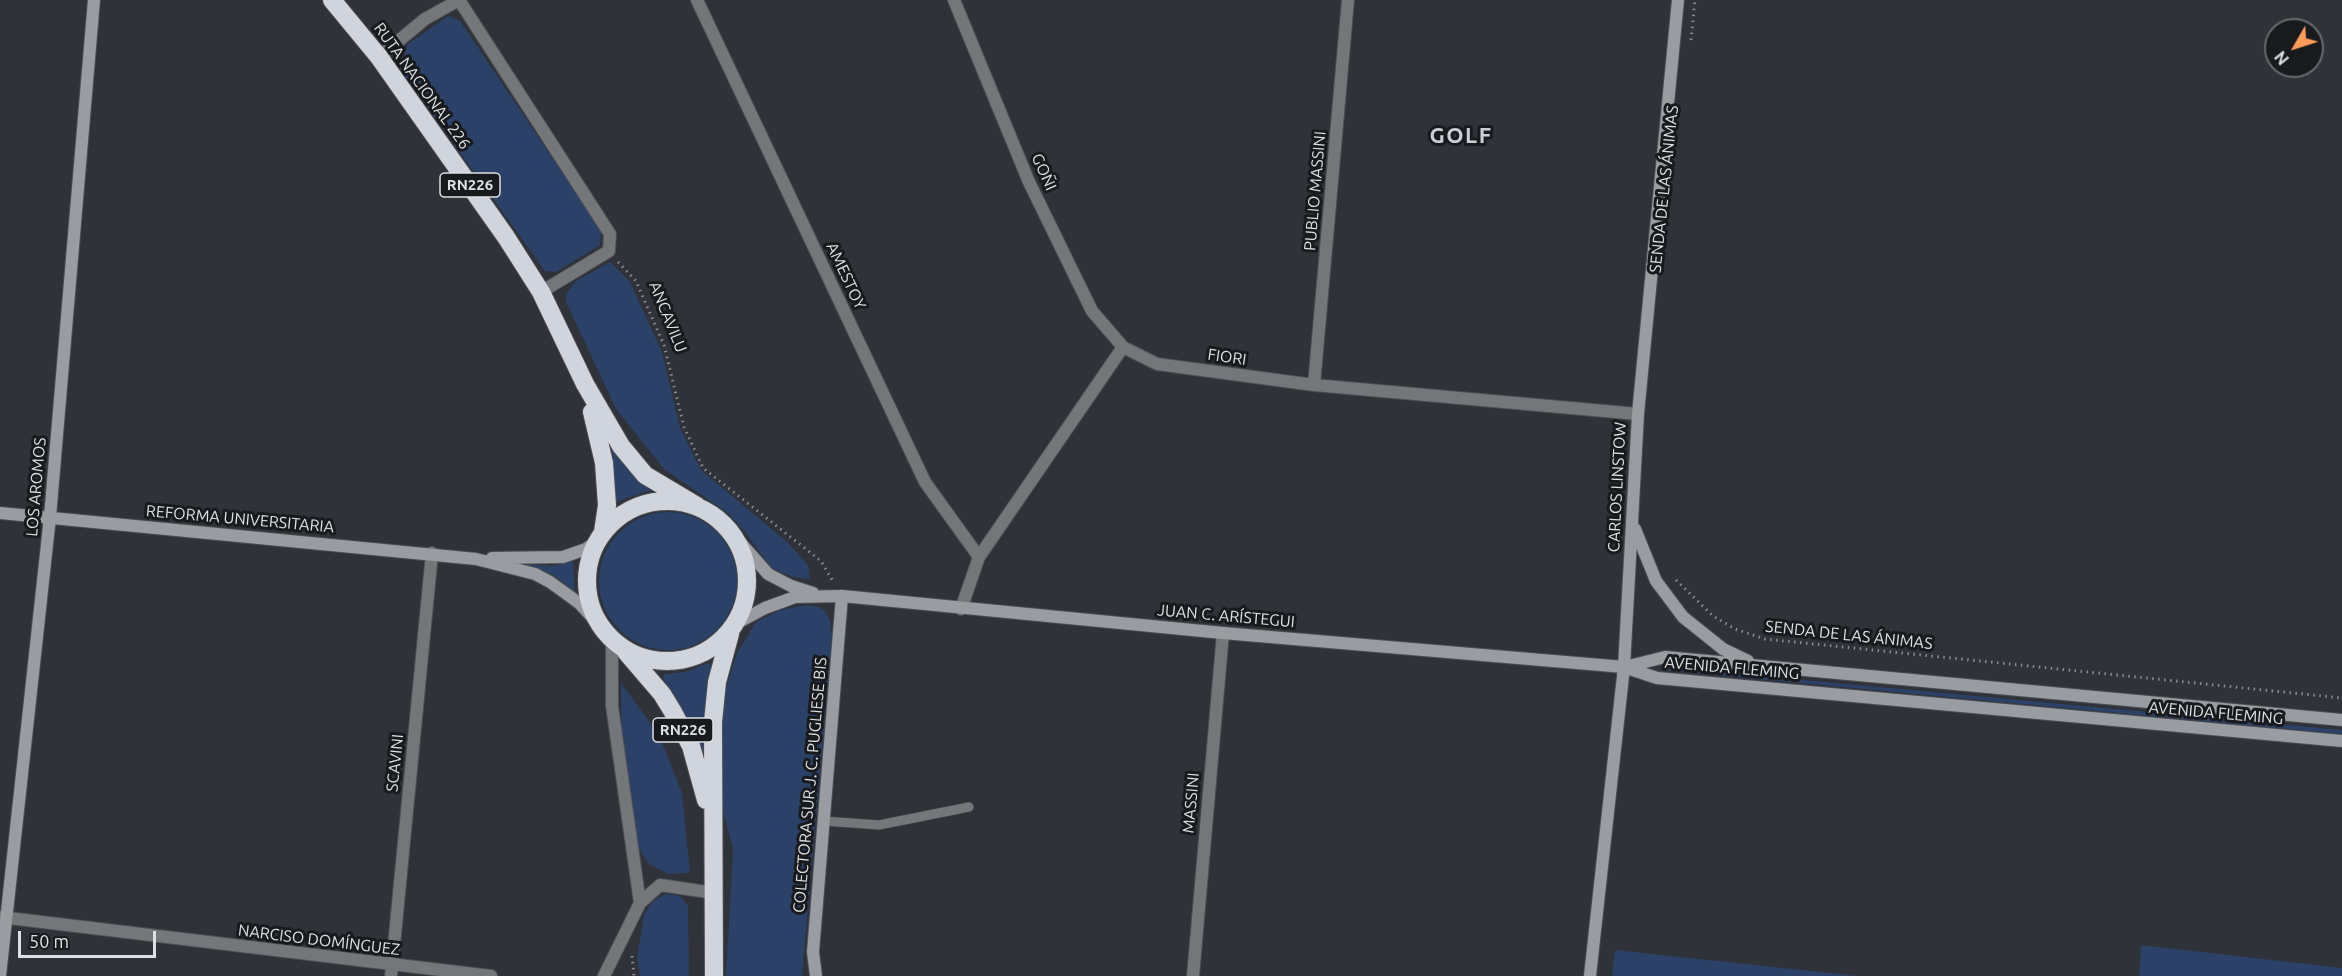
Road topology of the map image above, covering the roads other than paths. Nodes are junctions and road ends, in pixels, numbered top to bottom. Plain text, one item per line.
1 (94, 0) edge
2 (332, 0) edge
3 (459, 0) edge
4 (697, 0) edge
5 (954, 0) edge
6 (1348, 0) edge
7 (1678, 0) edge
8 (379, 57) junction
9 (541, 292) junction
10 (1123, 347) junction
11 (585, 384) junction
12 (1314, 385) junction
13 (1638, 414) junction
14 (697, 506) junction
15 (0, 513) edge
16 (50, 518) junction
17 (1632, 521) junction
18 (733, 534) junction
19 (600, 537) junction
20 (432, 553) junction
21 (980, 557) junction
22 (476, 559) junction
23 (826, 596) junction
24 (842, 596) junction
25 (961, 609) junction
26 (734, 626) junction
27 (1223, 633) junction
28 (612, 638) junction
29 (1624, 667) junction
30 (1767, 667) junction
31 (2342, 720) edge
32 (2342, 741) edge
33 (969, 807) dead end
34 (824, 821) junction
35 (712, 831) junction
36 (714, 892) junction
37 (640, 903) junction
38 (3, 917) edge
39 (391, 971) edge
40 (0, 976) edge
41 (491, 976) edge
42 (604, 976) edge
43 (714, 976) edge
44 (816, 976) edge
45 (1193, 976) edge
46 (1590, 976) edge

1 - 16 main road, LOS AROMOS
2 - 8 highway, RUTA NACIONAL 226 / RN226
3 - 8 street
3 - 9 street
4 - 21 street, AMESTOY
5 - 10 street, GOÑI
6 - 12 street, PUBLIO MASSINI
7 - 13 main road, CARLOS LINSTOW
8 - 9 highway, RUTA NACIONAL 226 / RN226
9 - 11 highway, RUTA NACIONAL 226 / RN226
10 - 12 street, FIORI
10 - 21 street
11 - 14 highway, RUTA NACIONAL 226 / RN226
11 - 19 highway, RUTA NACIONAL 226 / RN226
12 - 13 street, FIORI
13 - 17 main road, CARLOS LINSTOW
14 - 18 highway, RUTA NACIONAL 226 / RN226
14 - 19 highway, RUTA NACIONAL 226 / RN226
15 - 16 main road, REFORMA UNIVERSITARIA
16 - 20 main road, REFORMA UNIVERSITARIA
16 - 38 main road, LOS AROMOS
17 - 29 main road, CARLOS LINSTOW
17 - 30 main road
18 - 23 main road, JUAN C. ARÍSTEGUI
18 - 26 highway, RUTA NACIONAL 226 / RN226
19 - 22 main road, REFORMA UNIVERSITARIA
19 - 28 highway, RUTA NACIONAL 226 / RN226
20 - 22 main road, REFORMA UNIVERSITARIA
20 - 39 street, SCAVINI
21 - 25 street
22 - 28 main road, REFORMA UNIVERSITARIA
23 - 24 main road, JUAN C. ARÍSTEGUI
23 - 26 main road, JUAN C. ARÍSTEGUI
24 - 25 main road, JUAN C. ARÍSTEGUI
24 - 34 main road, COLECTORA SUR J. C. PUGLIESE BIS
25 - 27 main road, JUAN C. ARÍSTEGUI
26 - 28 highway, RUTA NACIONAL 226 / RN226
26 - 35 highway, RUTA NACIONAL 226 / RN226
27 - 29 main road, JUAN C. ARÍSTEGUI
27 - 45 street, MASSINI
28 - 35 highway, RUTA NACIONAL 226 / RN226
28 - 37 street
29 - 30 main road, AVENIDA FLEMING
29 - 32 main road, AVENIDA FLEMING
29 - 46 main road, CARLOS LINSTOW
30 - 31 main road, AVENIDA FLEMING
33 - 34 lane
34 - 44 main road, COLECTORA SUR J. C. PUGLIESE BIS
35 - 36 highway, RUTA NACIONAL 226 / RN226
36 - 37 street
36 - 43 highway, RUTA NACIONAL 226 / RN226
37 - 42 street
38 - 39 street, NARCISO DOMÍNGUEZ
38 - 40 main road, LOS AROMOS
39 - 41 street, NARCISO DOMÍNGUEZ

